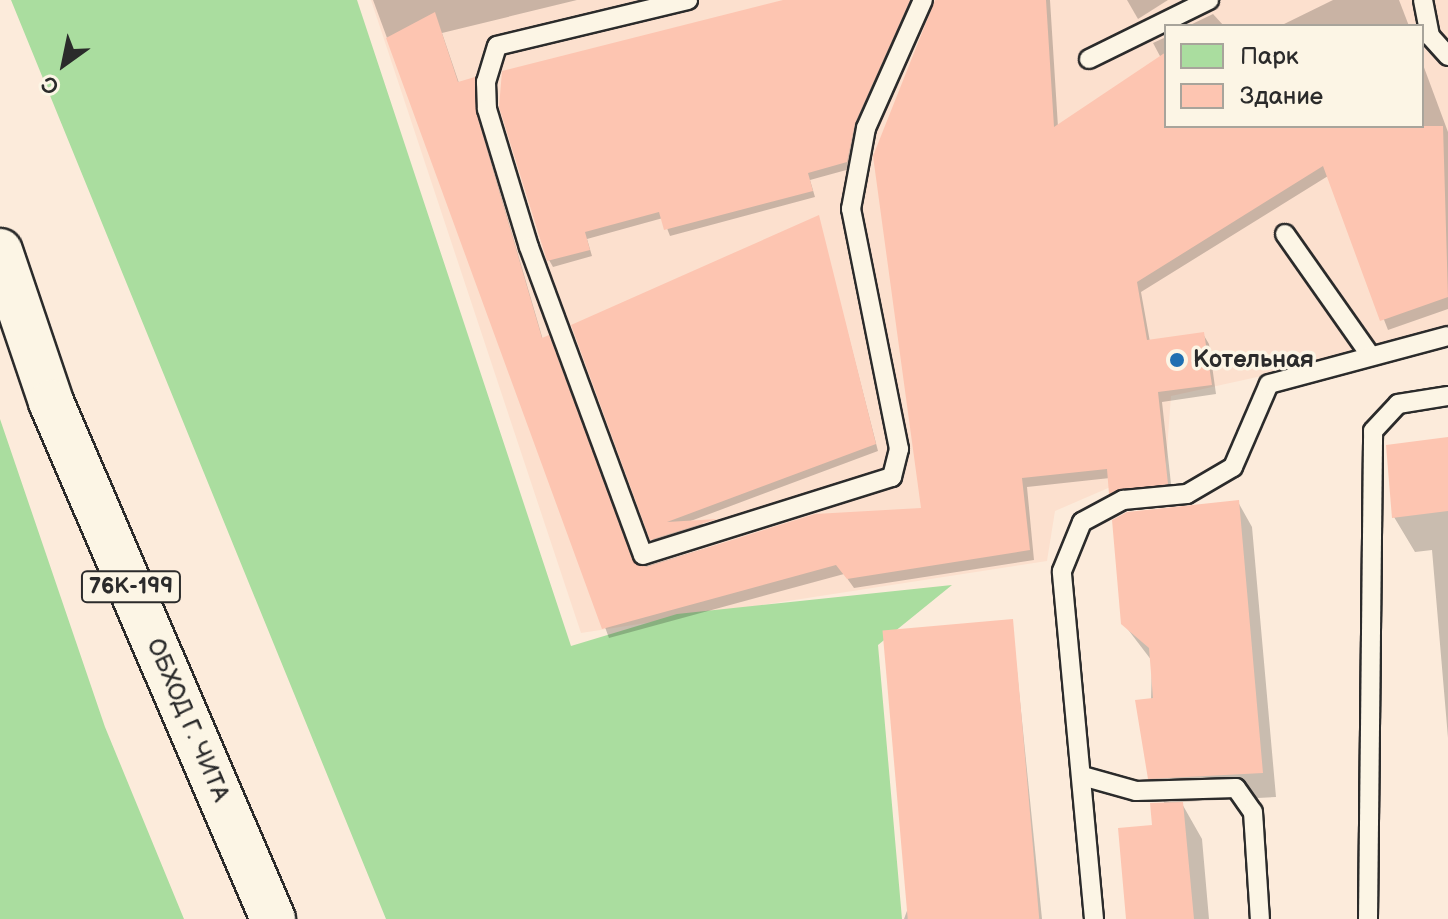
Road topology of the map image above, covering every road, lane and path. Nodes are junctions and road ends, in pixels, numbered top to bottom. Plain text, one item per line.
1 (688, 0) edge
2 (923, 0) edge
3 (1209, 0) edge
4 (1423, 0) edge
5 (1448, 56) edge
6 (1089, 59) dead end
7 (1285, 234) dead end
8 (0, 251) edge
9 (1448, 336) edge
10 (1370, 355) junction
11 (1448, 396) edge
12 (1086, 777) junction
13 (273, 919) edge
14 (1094, 919) edge
15 (1260, 919) edge
16 (1368, 919) edge

1 - 2 lane
3 - 6 lane
4 - 5 lane
7 - 10 lane
8 - 13 highway, ОБХОД Г. ЧИТА / 76К-199
9 - 10 lane
10 - 12 lane
11 - 16 lane
12 - 14 lane
12 - 15 lane

